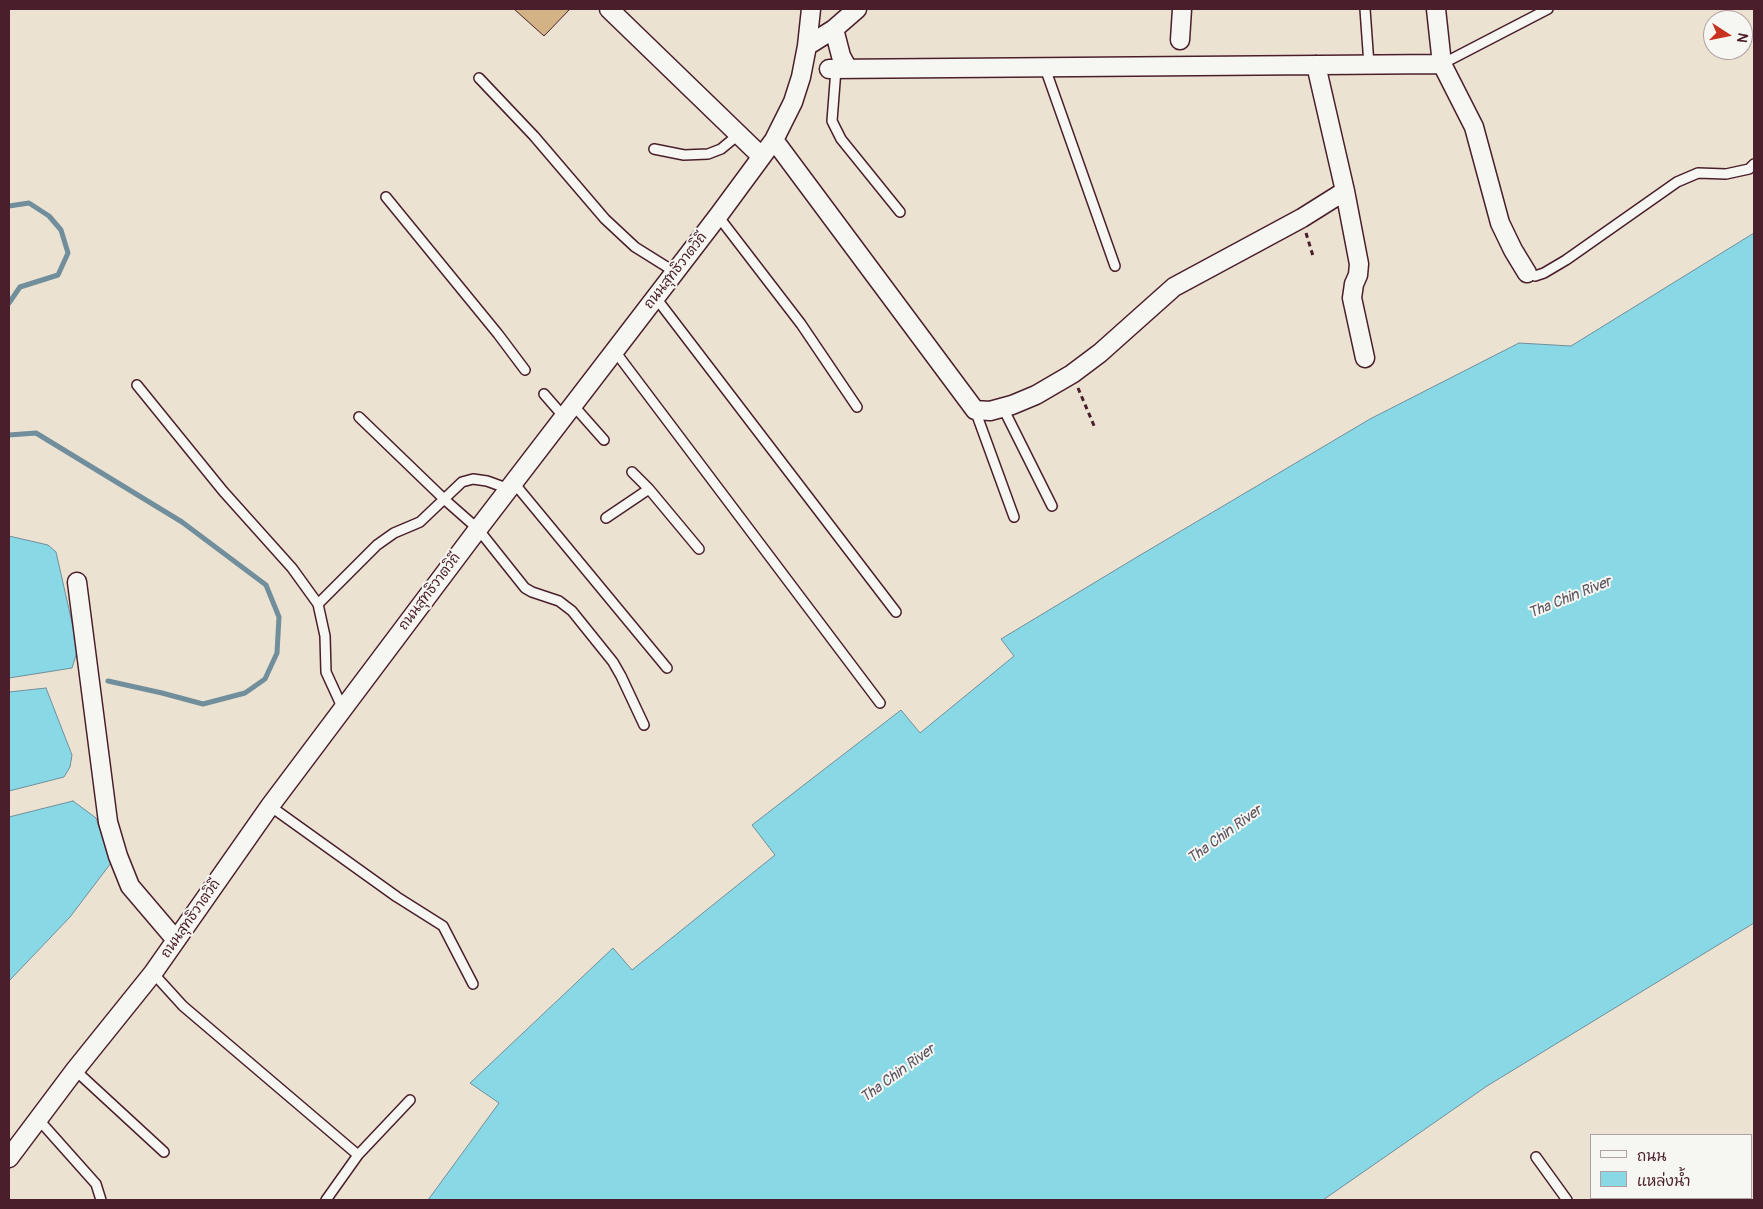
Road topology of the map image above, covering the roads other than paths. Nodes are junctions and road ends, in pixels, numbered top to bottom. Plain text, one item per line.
1 (609, 9) edge
2 (811, 9) edge
3 (857, 9) edge
4 (1182, 9) edge
5 (1365, 9) edge
6 (1436, 9) edge
7 (1548, 9) edge
8 (834, 29) junction
9 (807, 46) junction
10 (1442, 64) junction
11 (1316, 65) junction
12 (1369, 65) junction
13 (1180, 67) junction
14 (1044, 68) junction
15 (827, 69) junction
16 (479, 78) dead end
17 (738, 135) junction
18 (774, 140) junction
19 (654, 149) dead end
20 (761, 156) junction
21 (1754, 164) edge
22 (1345, 191) junction
23 (386, 197) dead end
24 (900, 212) dead end
25 (718, 216) junction
26 (1115, 266) dead end
27 (676, 272) junction
28 (1527, 273) joint
29 (656, 298) junction
30 (614, 350) junction
31 (1365, 358) dead end
32 (525, 370) dead end
33 (136, 385) dead end
34 (544, 394) dead end
35 (857, 407) dead end
36 (1003, 408) junction
37 (975, 410) junction
38 (569, 411) junction
39 (359, 417) dead end
40 (604, 440) dead end
41 (632, 472) dead end
42 (512, 486) junction
43 (649, 489) junction
44 (444, 499) junction
45 (1052, 506) dead end
46 (1014, 517) dead end
47 (606, 518) dead end
48 (478, 529) junction
49 (699, 549) dead end
50 (77, 582) dead end
51 (318, 604) junction
52 (896, 612) dead end
53 (667, 668) dead end
54 (880, 704) dead end
55 (343, 709) junction
56 (644, 725) dead end
57 (270, 806) junction
58 (176, 940) junction
59 (153, 973) junction
60 (473, 984) dead end
61 (74, 1070) junction
62 (410, 1100) dead end
63 (39, 1120) junction
64 (164, 1152) dead end
65 (358, 1155) junction
66 (1536, 1156) dead end
67 (9, 1158) edge
68 (102, 1200) edge
69 (326, 1200) edge
70 (1567, 1200) edge

1 - 17 street
2 - 9 street, ถนนสุทธิวาตวิถี
3 - 8 street
4 - 13 street
5 - 12 lane
6 - 10 street
7 - 10 lane
8 - 9 street
8 - 15 street
9 - 15 street, ถนนสุทธิวาตวิถี
10 - 12 street
10 - 28 street
11 - 12 street
11 - 13 street
11 - 22 street
13 - 14 street
14 - 15 street
14 - 26 lane
15 - 18 street, ถนนสุทธิวาตวิถี
15 - 24 lane
16 - 27 lane
17 - 19 lane
17 - 20 street
18 - 20 street, ถนนสุทธิวาตวิถี
18 - 37 street
20 - 25 street, ถนนสุทธิวาตวิถี
21 - 28 lane
22 - 31 street
22 - 36 street
23 - 32 lane
25 - 27 street, ถนนสุทธิวาตวิถี
25 - 35 lane
27 - 29 street, ถนนสุทธิวาตวิถี
29 - 30 street, ถนนสุทธิวาตวิถี
29 - 52 lane
30 - 38 street, ถนนสุทธิวาตวิถี
30 - 54 lane
33 - 51 lane
34 - 38 lane
36 - 37 street
36 - 45 lane
37 - 46 lane
38 - 40 lane
38 - 42 street, ถนนสุทธิวาตวิถี
39 - 44 lane
41 - 43 lane
42 - 44 lane
42 - 48 street, ถนนสุทธิวาตวิถี
42 - 53 lane
43 - 47 lane
43 - 49 lane
44 - 48 lane
44 - 51 lane
48 - 55 street, ถนนสุทธิวาตวิถี
48 - 56 lane
50 - 58 street
51 - 55 lane
55 - 57 street, ถนนสุทธิวาตวิถี
57 - 58 street, ถนนสุทธิวาตวิถี
57 - 60 lane
58 - 59 street, ถนนสุทธิวาตวิถี
59 - 61 street, ถนนสุทธิวาตวิถี
59 - 65 lane
61 - 63 street, ถนนสุทธิวาตวิถี
61 - 64 lane
62 - 65 lane
63 - 67 street, ถนนสุทธิวาตวิถี
63 - 68 lane
65 - 69 lane
66 - 70 lane

